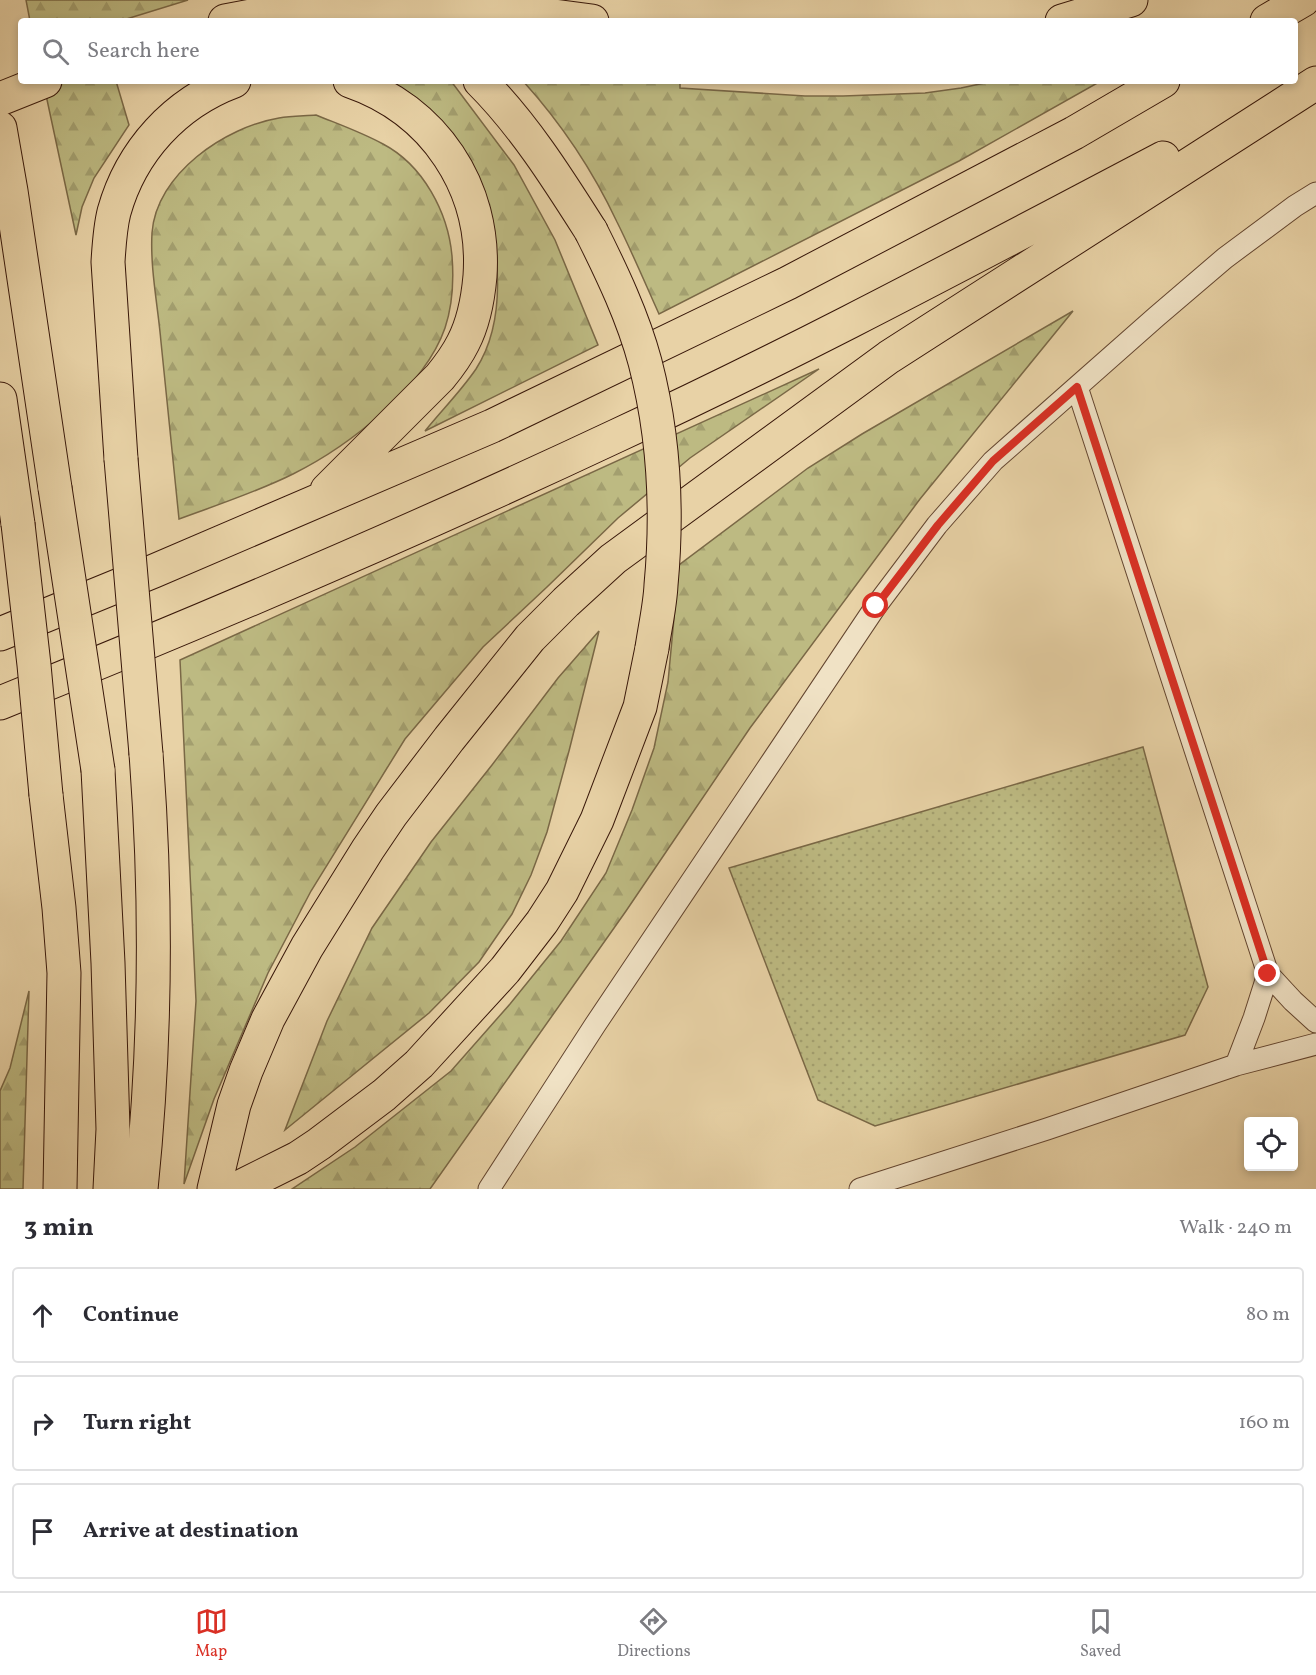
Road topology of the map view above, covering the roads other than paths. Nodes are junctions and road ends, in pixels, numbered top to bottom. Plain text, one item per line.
1 (1131, 0) edge
2 (1303, 0) edge
3 (241, 18) edge
4 (569, 18) edge
5 (1072, 18) edge
6 (1272, 18) edge
7 (1316, 81) edge
8 (38, 84) edge
9 (226, 84) edge
10 (357, 84) edge
11 (483, 84) edge
12 (1158, 84) edge
13 (0, 99) edge
14 (0, 128) edge
15 (1316, 193) edge
16 (1077, 387) junction
17 (0, 399) edge
18 (315, 502) junction
19 (0, 634) edge
20 (0, 703) edge
21 (1268, 974) junction
22 (1316, 1022) edge
23 (1316, 1044) edge
24 (1236, 1065) junction
25 (60, 1189) edge
26 (110, 1189) edge
27 (141, 1189) edge
28 (214, 1189) edge
29 (236, 1189) edge
30 (489, 1189) edge
31 (861, 1189) edge

1 - 5 highway
2 - 6 highway
3 - 4 highway
7 - 20 highway
7 - 28 highway
8 - 13 highway
9 - 27 highway, bridge
10 - 18 highway
11 - 29 highway, bridge
12 - 18 highway
14 - 26 highway, bridge
15 - 16 street
16 - 21 street
16 - 30 street
17 - 25 highway, bridge
18 - 19 highway
21 - 22 street
21 - 24 street
23 - 24 street
24 - 31 street

